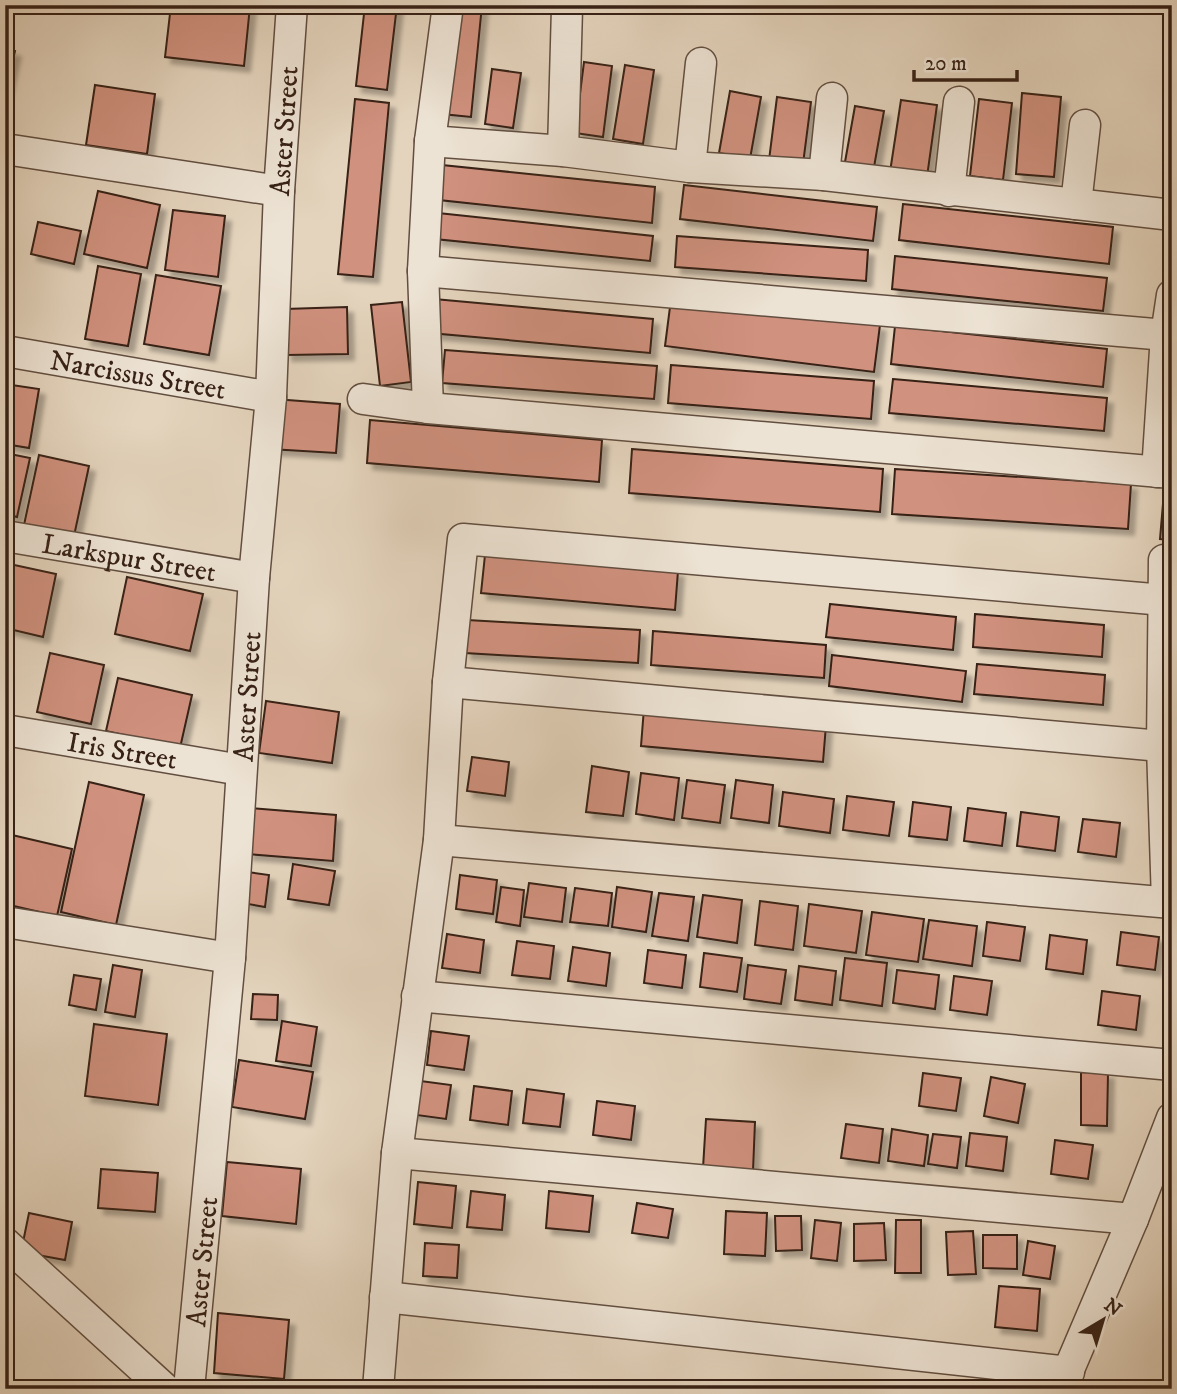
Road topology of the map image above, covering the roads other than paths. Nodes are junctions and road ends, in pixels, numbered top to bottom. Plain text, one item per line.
1 (292, 5) edge
2 (448, 5) edge
3 (564, 5) edge
4 (701, 63) dead end
5 (832, 98) dead end
6 (959, 102) dead end
7 (1085, 125) dead end
8 (430, 141) junction
9 (5, 149) edge
10 (563, 150) junction
11 (690, 167) junction
12 (824, 175) junction
13 (279, 191) junction
14 (949, 191) junction
15 (1076, 204) junction
16 (1172, 215) edge
17 (423, 271) junction
18 (1172, 295) edge
19 (1166, 335) junction
20 (5, 351) edge
21 (271, 397) junction
22 (363, 399) dead end
23 (428, 408) junction
24 (1164, 473) edge
25 (5, 536) edge
26 (1164, 560) dead end
27 (254, 578) junction
28 (1164, 600) junction
29 (448, 681) junction
30 (5, 730) edge
31 (1167, 747) edge
32 (241, 770) junction
33 (439, 840) junction
34 (1169, 903) edge
35 (5, 922) edge
36 (230, 958) junction
37 (418, 996) junction
38 (1172, 1065) edge
39 (1172, 1118) edge
40 (397, 1153) junction
41 (1133, 1219) junction
42 (5, 1243) edge
43 (385, 1297) junction
44 (1065, 1380) edge
45 (165, 1389) edge
46 (189, 1389) edge
47 (378, 1389) edge

1 - 13 street, Aster Street
2 - 8 street
3 - 10 street
4 - 11 street
5 - 12 street
6 - 14 street
7 - 15 street
8 - 10 street
8 - 17 street
9 - 13 street
10 - 11 street
11 - 12 street
12 - 14 street
13 - 21 street, Aster Street
14 - 15 street
15 - 16 street
17 - 19 street
17 - 23 street
18 - 19 street
19 - 24 street
20 - 21 street, Narcissus Street
21 - 27 street, Aster Street
22 - 23 street
23 - 24 street
25 - 27 street, Larkspur Street
26 - 28 street
27 - 32 street, Aster Street
28 - 29 street
28 - 31 street
29 - 31 street
29 - 33 street
30 - 32 street, Iris Street
31 - 34 street
32 - 36 street, Aster Street
33 - 34 street
33 - 37 street
35 - 36 street
36 - 46 street, Aster Street
37 - 38 street
37 - 40 street
39 - 41 street
40 - 41 street
40 - 43 street
41 - 44 street
42 - 45 street
43 - 44 street
43 - 47 street

